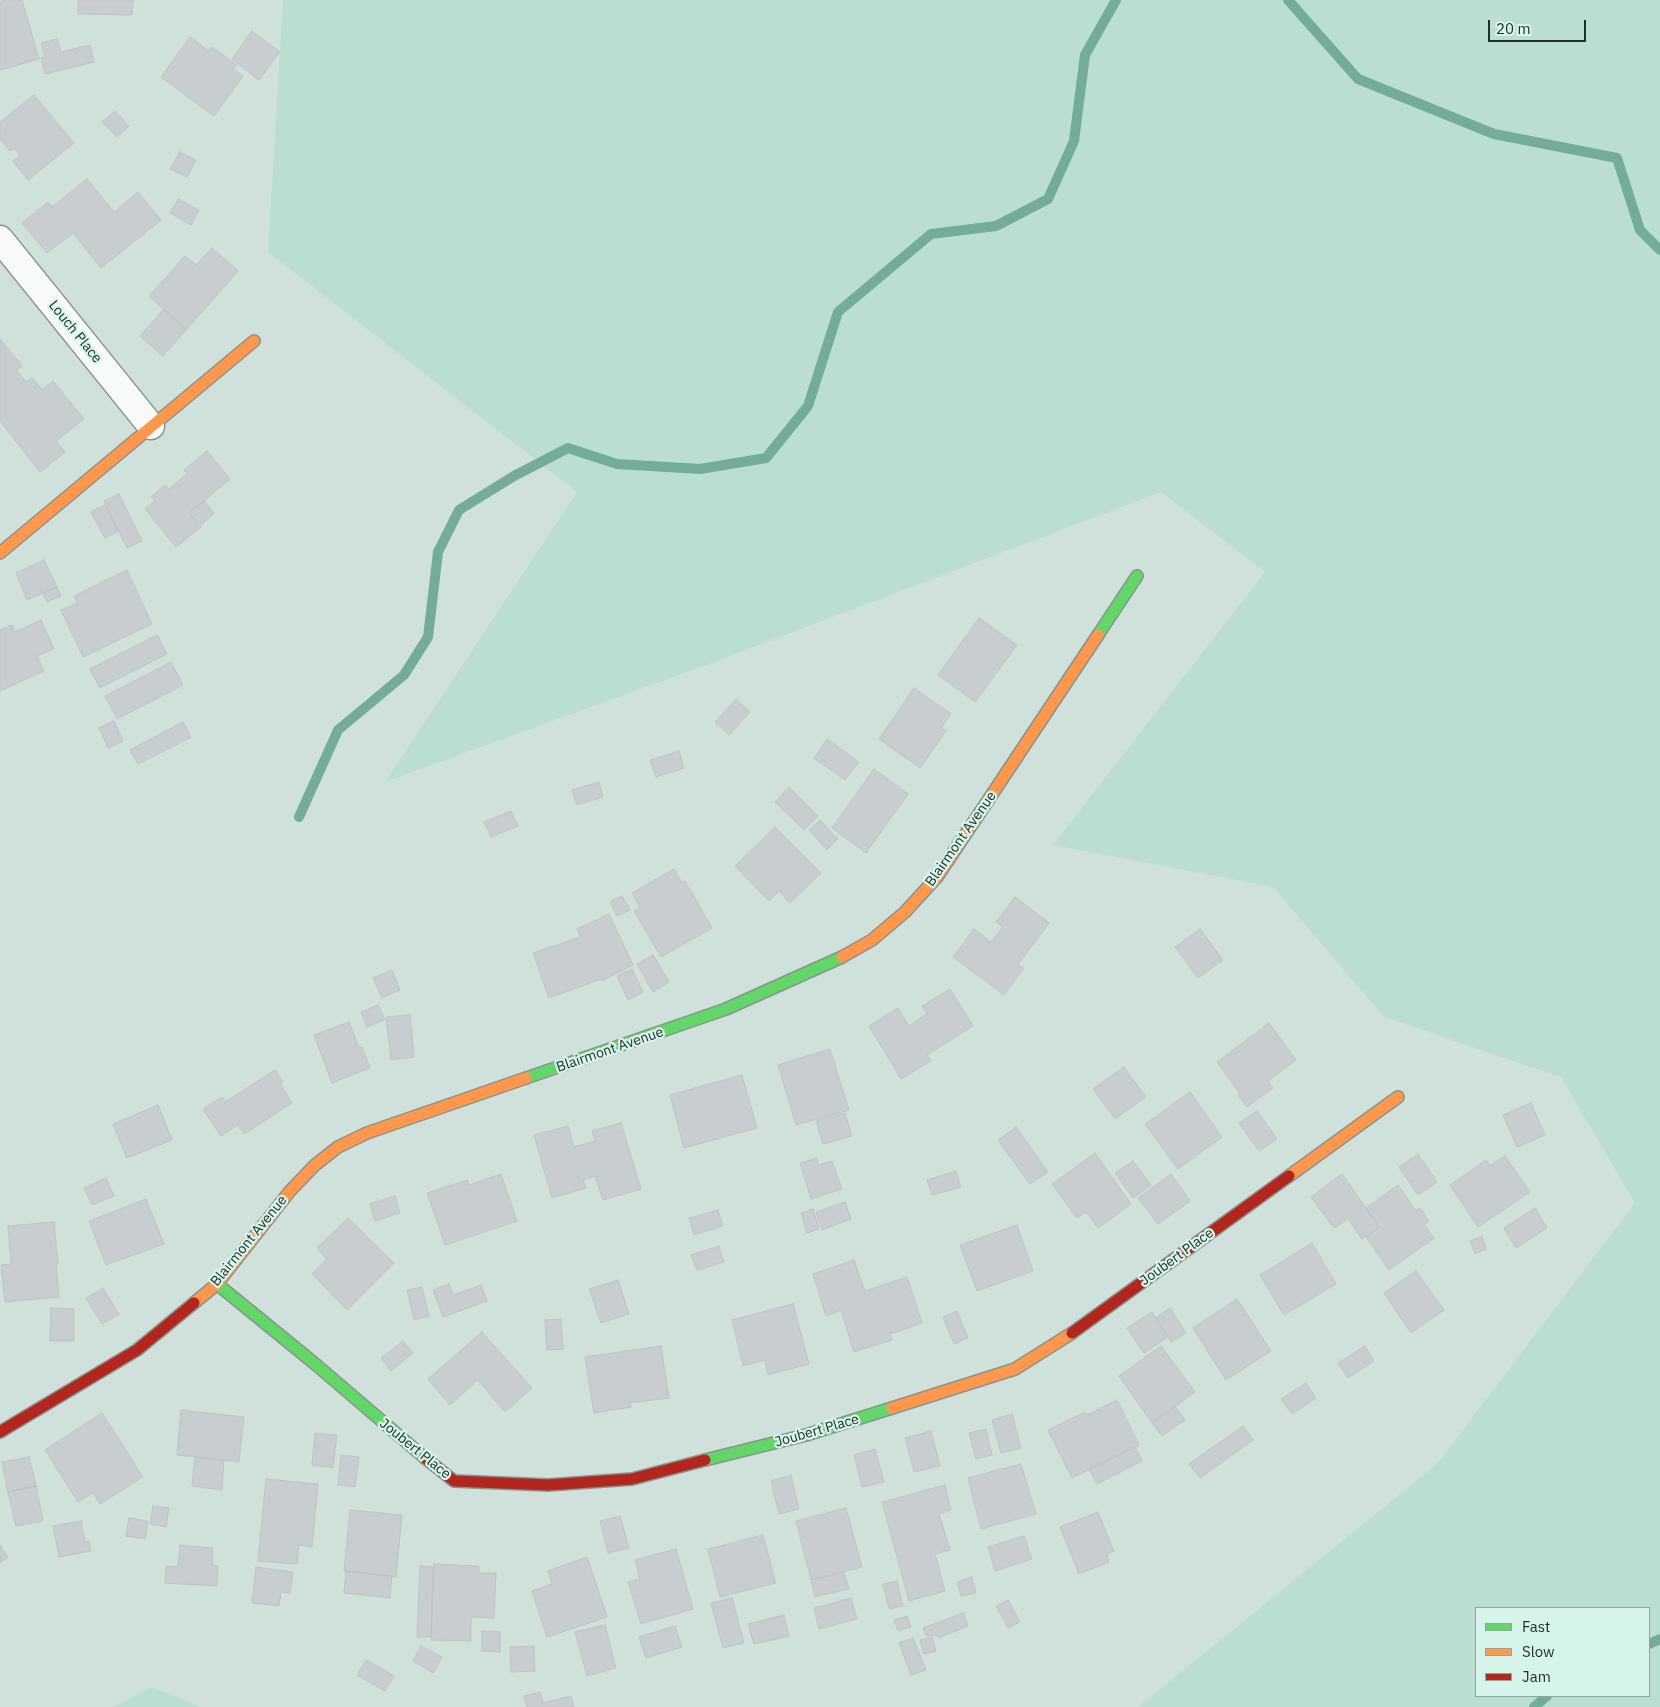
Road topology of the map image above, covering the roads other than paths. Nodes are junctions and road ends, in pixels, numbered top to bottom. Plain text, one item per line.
1 (0, 239) edge
2 (254, 341) dead end
3 (150, 426) junction
4 (0, 554) edge
5 (1137, 576) dead end
6 (1398, 1097) dead end
7 (217, 1284) junction
8 (0, 1432) edge

1 - 3 street, Louch Place
2 - 3 street
3 - 4 street
5 - 7 street, Blairmont Avenue
6 - 7 street, Joubert Place
7 - 8 street, Blairmont Avenue

